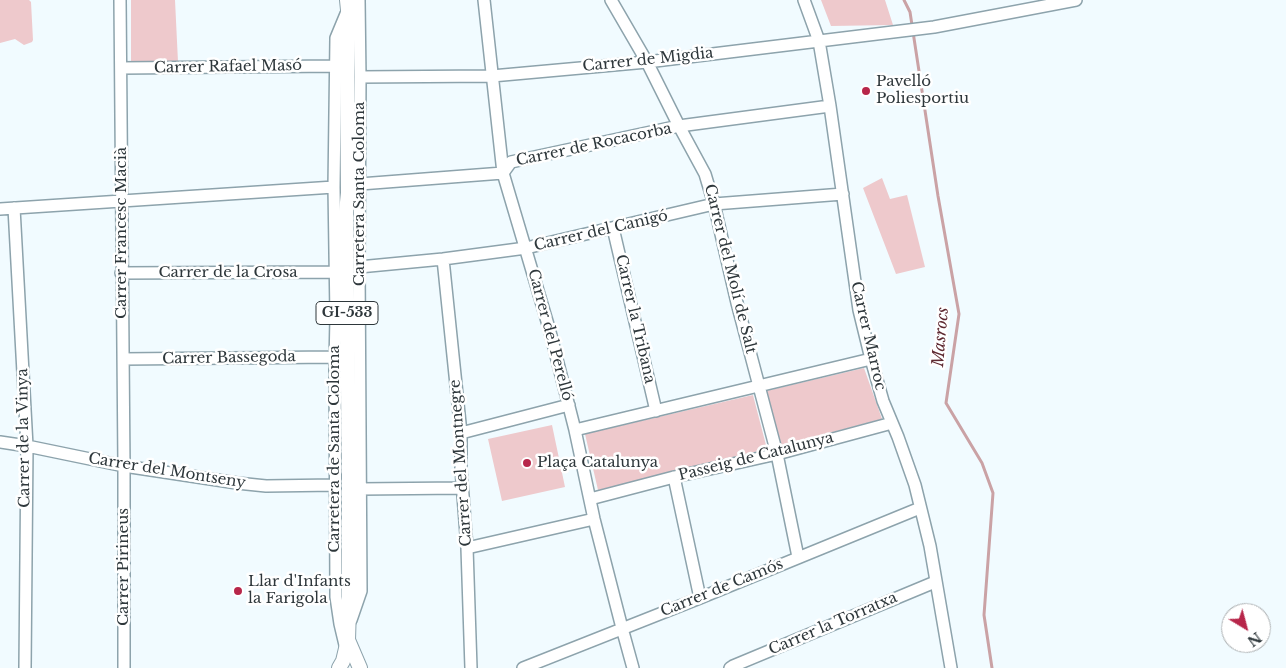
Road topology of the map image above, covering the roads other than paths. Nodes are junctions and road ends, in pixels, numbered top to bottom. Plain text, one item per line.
1 (120, 0) edge
2 (359, 0) edge
3 (484, 0) edge
4 (611, 0) edge
5 (804, 0) edge
6 (1076, 0) edge
7 (348, 5) edge
8 (819, 41) junction
9 (647, 62) junction
10 (336, 66) junction
11 (121, 68) junction
12 (492, 76) junction
13 (360, 77) junction
14 (830, 106) junction
15 (679, 126) junction
16 (503, 173) junction
17 (360, 184) junction
18 (334, 187) junction
19 (842, 194) junction
20 (122, 201) junction
21 (714, 204) junction
22 (14, 208) junction
23 (0, 209) edge
24 (613, 228) junction
25 (526, 248) junction
26 (444, 259) junction
27 (359, 267) junction
28 (335, 272) junction
29 (121, 273) junction
30 (335, 357) junction
31 (870, 359) junction
32 (123, 360) junction
33 (760, 387) junction
34 (569, 405) junction
35 (656, 411) junction
36 (892, 423) junction
37 (575, 430) junction
38 (461, 433) junction
39 (0, 442) edge
40 (26, 446) junction
41 (778, 454) junction
42 (124, 466) junction
43 (674, 477) junction
44 (335, 485) junction
45 (463, 488) junction
46 (360, 490) junction
47 (590, 498) junction
48 (920, 508) junction
49 (594, 519) junction
50 (467, 548) junction
51 (798, 557) junction
52 (935, 582) junction
53 (700, 598) junction
54 (622, 628) junction
55 (348, 639) junction
56 (25, 668) edge
57 (124, 668) edge
58 (340, 668) edge
59 (360, 668) edge
60 (471, 668) edge
61 (523, 668) edge
62 (633, 668) edge
63 (730, 668) edge
64 (949, 668) edge

1 - 11 street, Carrer Francesc Macià
2 - 13 street, Carretera Santa Coloma
3 - 12 street, Carrer del Perelló
4 - 9 street, Carrer del Molí de Salt
5 - 8 street, Carrer Marroc
6 - 8 street, Carrer de Migdia
7 - 10 street, Carretera de Santa Coloma
7 - 55 main road, Carretera Santa Coloma / GI-533
8 - 9 street, Carrer de Migdia
8 - 14 street, Carrer Marroc
9 - 12 street, Carrer de Migdia
9 - 15 street, Carrer del Molí de Salt
10 - 11 street, Carrer Rafael Masó
10 - 18 street, Carretera de Santa Coloma
11 - 20 street, Carrer Francesc Macià
12 - 13 street, Carrer de Migdia
12 - 16 street, Carrer del Perelló
13 - 17 street, Carretera Santa Coloma
14 - 15 street, Carrer de Rocacorba
14 - 19 street, Carrer Marroc
15 - 16 street, Carrer de Rocacorba
15 - 21 street, Carrer del Molí de Salt
16 - 17 street, Carrer de Rocacorba
16 - 25 street, Carrer del Perelló
17 - 27 street, Carretera Santa Coloma
18 - 20 street
18 - 28 street, Carretera de Santa Coloma
19 - 21 street, Carrer del Canigó
19 - 31 street, Carrer Marroc
20 - 22 street
20 - 29 street, Carrer Francesc Macià
21 - 24 street, Carrer del Canigó
21 - 33 street, Carrer del Molí de Salt
22 - 23 street
22 - 40 street, Carrer de la Vinya
24 - 25 street, Carrer del Canigó
24 - 35 street, Carrer la Tribana
25 - 26 street, Carrer del Canigó
25 - 34 street, Carrer del Perelló
26 - 27 street, Carrer del Canigó
26 - 38 street, Carrer del Montnegre
27 - 46 street, Carretera Santa Coloma
28 - 29 street, Carrer de la Crosa
28 - 30 street, Carretera de Santa Coloma
29 - 32 street, Carrer Francesc Macià
30 - 32 street, Carrer Bassegoda
30 - 44 street, Carretera de Santa Coloma
31 - 33 street
31 - 36 street, Carrer Marroc
32 - 42 street, Carrer Francesc Macià
33 - 35 street
33 - 41 street, Carrer del Molí de Salt
34 - 37 street, Carrer del Perelló
34 - 38 street
35 - 37 street
36 - 41 street, Passeig de Catalunya
36 - 48 street, Carrer Marroc
37 - 47 street, Carrer del Perelló
38 - 45 street, Carrer del Montnegre
39 - 40 street, Carrer del Montseny
40 - 42 street, Carrer del Montseny
40 - 56 street, Carrer de la Vinya
41 - 43 street, Passeig de Catalunya
41 - 51 street, Carrer del Molí de Salt
42 - 44 street, Carrer del Montseny
42 - 57 street, Carrer Pirineus
43 - 47 street, Passeig de Catalunya
43 - 53 street
44 - 55 street, Carretera de Santa Coloma
45 - 46 street
45 - 50 street, Carrer del Montnegre
46 - 55 street, Carretera Santa Coloma
47 - 49 street, Carrer del Perelló
48 - 51 street, Carrer de Camós
48 - 52 street, Carrer Marroc
49 - 50 street
49 - 54 street, Carrer del Perelló
50 - 60 street, Carrer del Montnegre
51 - 53 street, Carrer de Camós
52 - 63 street, Carrer la Torratxa
52 - 64 street, Carrer Marroc
53 - 54 street, Carrer de Camós
54 - 61 street, Carrer de Camós
54 - 62 street, Carrer del Perelló
55 - 58 main road, Carretera Santa Coloma / GI-533
55 - 59 main road, GI-533

